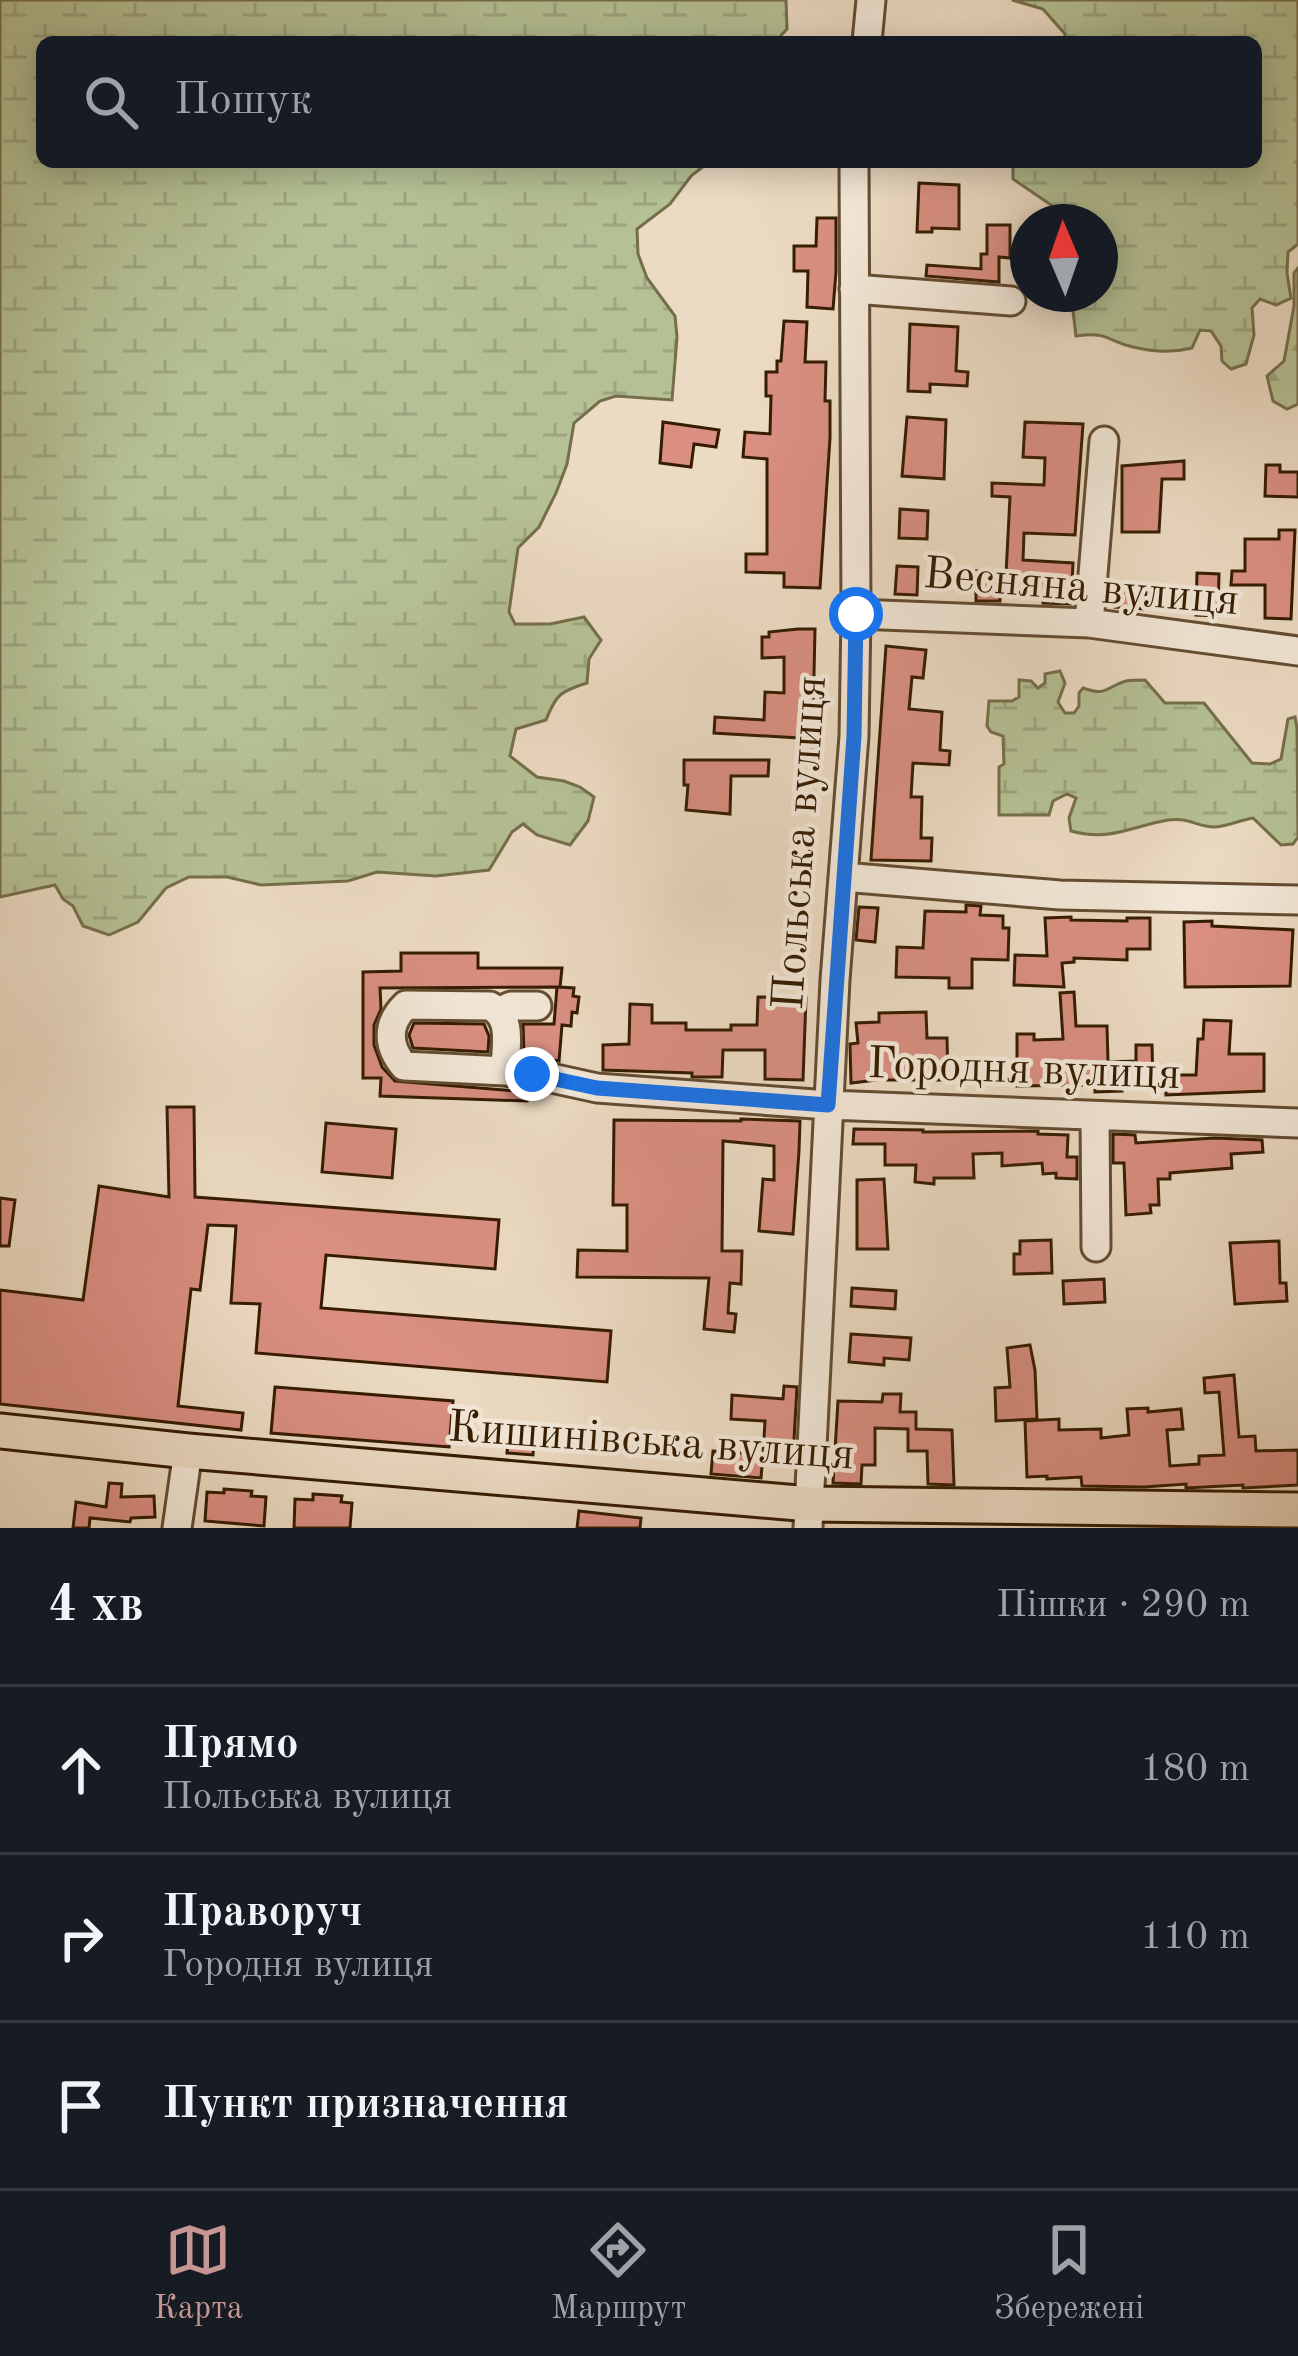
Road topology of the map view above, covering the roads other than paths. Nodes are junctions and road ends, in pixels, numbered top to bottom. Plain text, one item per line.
1 (871, 0) edge
2 (868, 36) edge
3 (854, 168) edge
4 (854, 289) junction
5 (1010, 302) edge
6 (1104, 441) dead end
7 (856, 614) junction
8 (1089, 623) junction
9 (1298, 651) edge
10 (843, 877) junction
11 (1298, 900) edge
12 (537, 1006) dead end
13 (500, 1011) junction
14 (519, 1072) junction
15 (828, 1105) junction
16 (1095, 1116) junction
17 (1298, 1123) edge
18 (1096, 1247) dead end
19 (0, 1431) edge
20 (188, 1451) junction
21 (1298, 1510) edge
22 (809, 1516) edge
23 (177, 1528) edge

1 - 2 street
3 - 4 street, Польська вулиця
4 - 5 street
4 - 7 street, Польська вулиця
6 - 8 street
7 - 8 street, Весняна вулиця
7 - 10 street, Польська вулиця
8 - 9 street, Весняна вулиця
10 - 11 street
10 - 15 street, Польська вулиця
12 - 13 street
13 - 14 street
13 - 14 street, Городня вулиця
14 - 15 street, Городня вулиця
15 - 16 street, Городня вулиця
15 - 22 street, Польська вулиця
16 - 17 street, Городня вулиця
16 - 18 street
19 - 20 main road, Кишинівська вулиця
20 - 22 main road, Кишинівська вулиця
20 - 23 street
21 - 22 main road, Кишинівська вулиця

